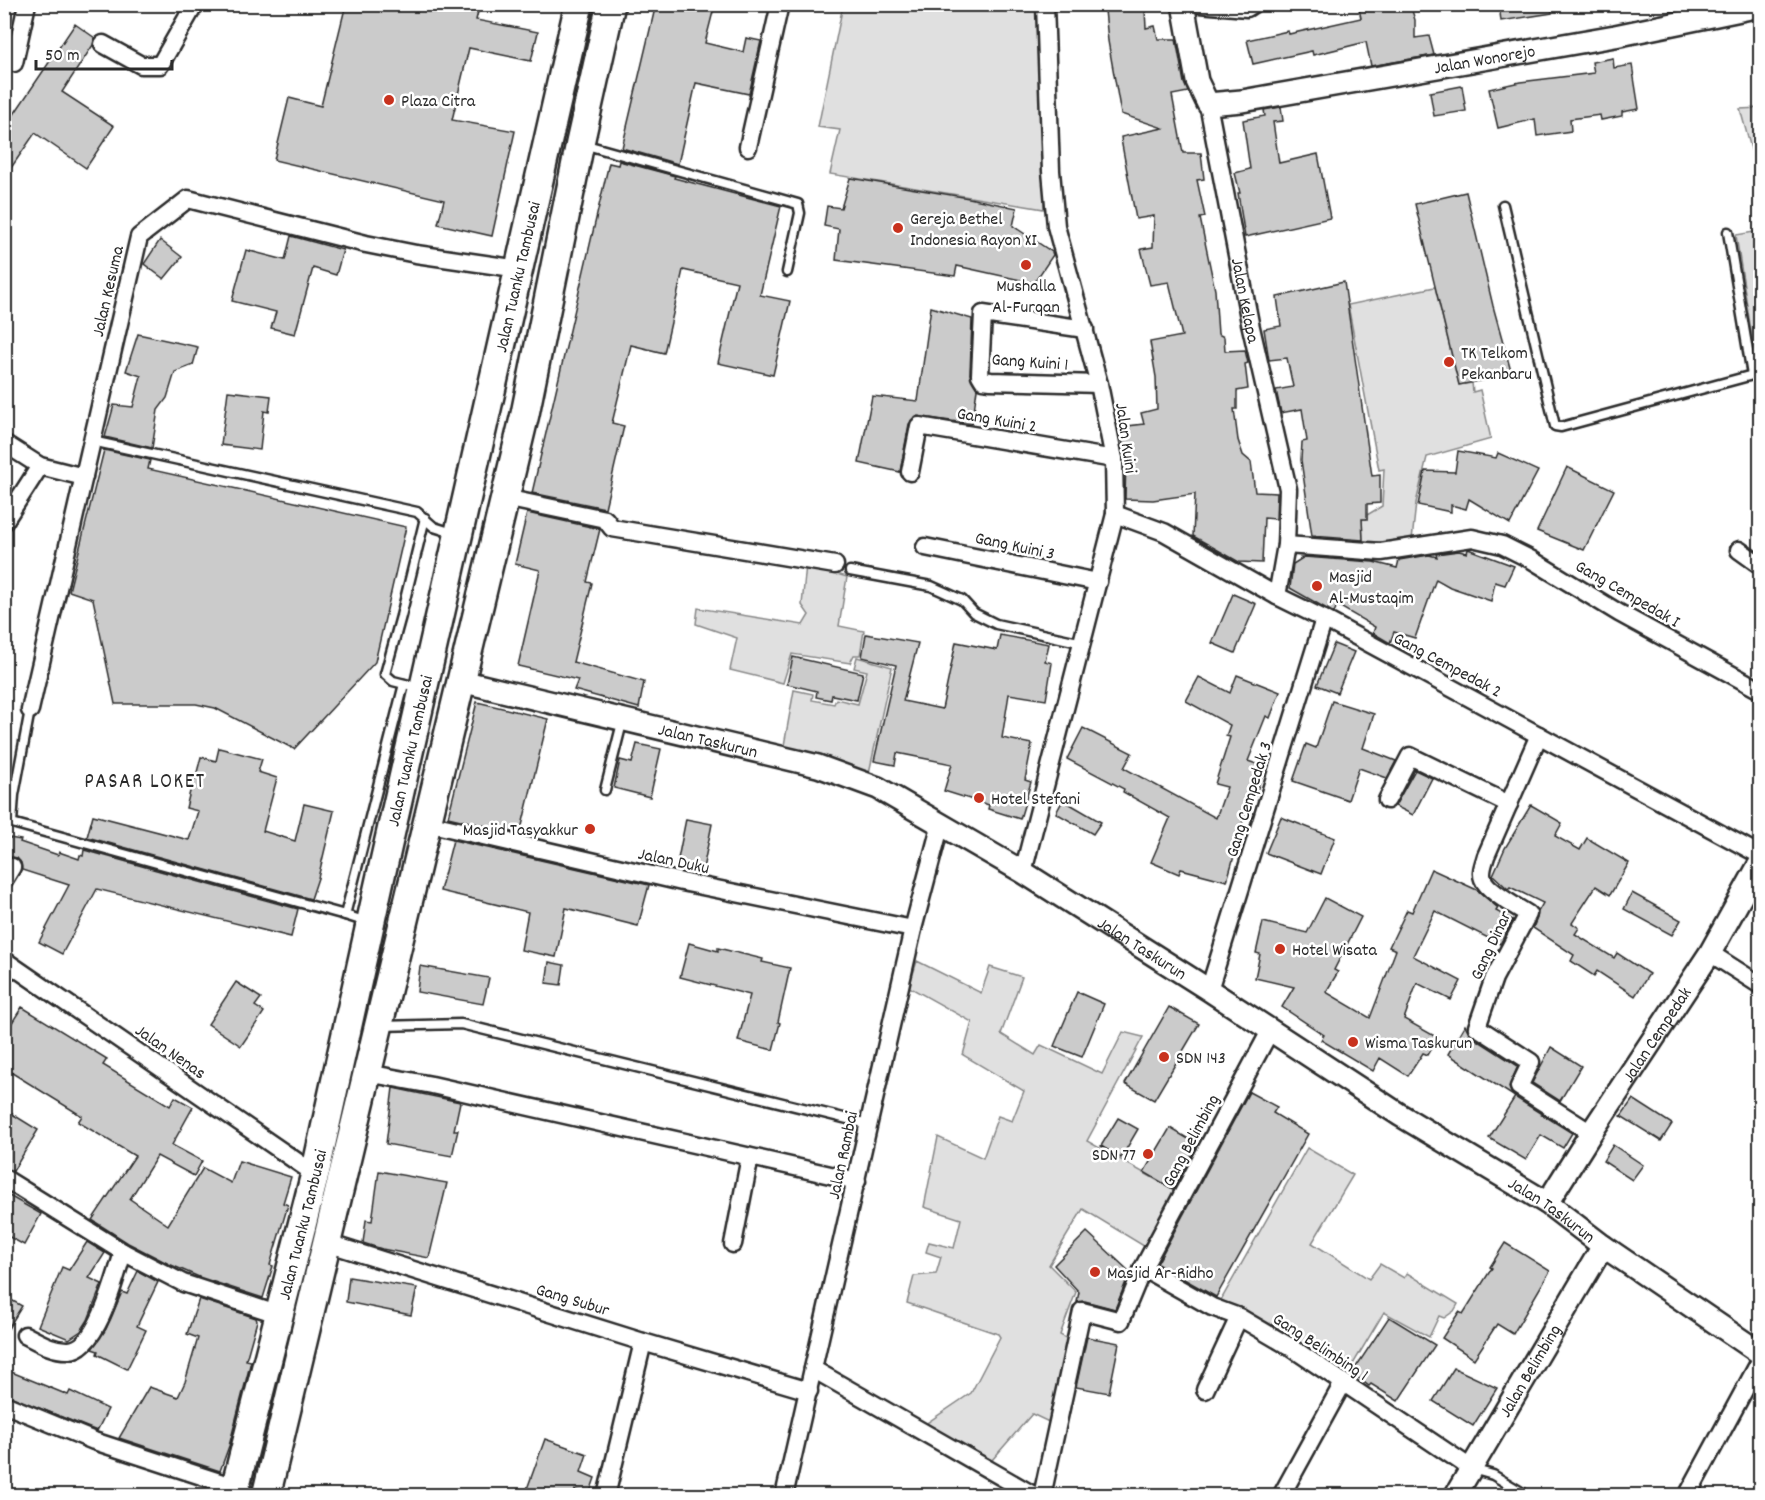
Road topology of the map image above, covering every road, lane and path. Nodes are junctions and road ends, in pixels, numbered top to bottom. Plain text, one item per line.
1 (27, 4) edge
2 (195, 4) edge
3 (579, 4) edge
4 (611, 4) edge
5 (780, 4) edge
6 (1045, 4) edge
7 (1183, 4) edge
8 (1199, 4) edge
9 (1253, 4) edge
10 (1761, 6) edge
11 (103, 44) dead end
12 (14, 63) dead end
13 (1208, 104) junction
14 (580, 143) junction
15 (748, 147) dead end
16 (1503, 205) dead end
17 (1728, 232) dead end
18 (519, 269) junction
19 (787, 272) dead end
20 (1085, 329) junction
21 (1756, 374) edge
22 (1099, 384) junction
23 (92, 441) junction
24 (4, 443) edge
25 (1114, 459) junction
26 (40, 466) junction
27 (910, 472) dead end
28 (84, 477) junction
29 (505, 498) junction
30 (1115, 514) junction
31 (424, 518) junction
32 (4, 522) edge
33 (458, 535) junction
34 (1286, 545) junction
35 (925, 547) dead end
36 (1738, 550) dead end
37 (1761, 565) edge
38 (843, 568) joint
39 (1098, 582) junction
40 (1277, 596) junction
41 (1324, 619) junction
42 (1083, 643) junction
43 (461, 681) junction
44 (413, 687) junction
45 (1761, 690) edge
46 (30, 710) joint
47 (623, 719) junction
48 (1539, 735) junction
49 (605, 790) dead end
50 (1387, 801) dead end
51 (1509, 804) junction
52 (427, 823) junction
53 (941, 824) junction
54 (1761, 855) edge
55 (1761, 863) edge
56 (1023, 872) junction
57 (358, 919) junction
58 (914, 929) junction
59 (1710, 952) junction
60 (4, 960) edge
61 (1761, 985) edge
62 (1209, 990) junction
63 (378, 1026) junction
64 (1270, 1031) junction
65 (367, 1073) junction
66 (868, 1124) junction
67 (1591, 1133) junction
68 (750, 1157) junction
69 (315, 1174) junction
70 (4, 1178) edge
71 (856, 1181) junction
72 (1547, 1203) junction
73 (327, 1243) junction
74 (733, 1244) dead end
75 (1603, 1246) junction
76 (123, 1252) junction
77 (1143, 1268) junction
78 (280, 1315) junction
79 (1239, 1317) junction
80 (25, 1335) dead end
81 (643, 1342) junction
82 (1761, 1353) edge
83 (1761, 1361) edge
84 (813, 1369) junction
85 (1343, 1383) junction
86 (809, 1390) junction
87 (1206, 1390) dead end
88 (4, 1404) edge
89 (1472, 1469) junction
90 (234, 1491) edge
91 (1690, 1494) edge
92 (266, 1496) edge
93 (606, 1496) edge
94 (784, 1496) edge
95 (1035, 1496) edge
96 (1042, 1496) edge
97 (1281, 1496) edge
98 (1455, 1496) edge
99 (1528, 1496) edge

1 - 12 street
2 - 11 street
3 - 18 main road, Jalan Tuanku Tambusai
4 - 14 main road, Jalan Tuanku Tambusai
5 - 15 street
6 - 20 street, Jalan Kuini
7 - 13 street, Jalan Kelapa
8 - 9 street
10 - 13 street, Jalan Wonorejo
13 - 34 street, Jalan Kelapa
14 - 19 lane
14 - 29 main road, Jalan Tuanku Tambusai
16 - 21 lane
17 - 21 lane
18 - 23 street, Jalan Kesuma
18 - 33 main road, Jalan Tuanku Tambusai
20 - 22 street, Jalan Kuini
20 - 22 street, Gang Kuini 1
22 - 25 street, Jalan Kuini
23 - 28 street, Jalan Kesuma
23 - 31 lane
24 - 26 street
25 - 27 street, Gang Kuini 2
25 - 30 street, Jalan Kuini
26 - 28 street
26 - 32 street
28 - 46 street, Jalan Kesuma
29 - 38 street
29 - 43 main road, Jalan Tuanku Tambusai
30 - 39 street, Jalan Kuini
30 - 40 street, Gang Cempedak 2
31 - 33 lane
31 - 44 lane
33 - 44 main road, Jalan Tuanku Tambusai
34 - 40 street, Jalan Kelapa
34 - 45 street, Gang Cempedak I
35 - 39 street, Gang Kuini 3
36 - 37 street
38 - 42 lane
39 - 42 street, Jalan Kuini
40 - 41 street, Gang Cempedak 2
41 - 48 street, Gang Cempedak 2
41 - 62 street, Gang Cempedak 3
42 - 56 street, Jalan Kuini
43 - 47 street, Jalan Taskurun
43 - 52 main road, Jalan Tuanku Tambusai
44 - 57 main road, Jalan Tuanku Tambusai
46 - 57 lane
47 - 49 lane
47 - 53 street, Jalan Taskurun
48 - 51 street, Gang Dinar
48 - 54 street, Gang Cempedak 2
50 - 51 street
51 - 67 street, Gang Dinar
52 - 58 street, Jalan Duku
52 - 63 main road, Jalan Tuanku Tambusai
53 - 56 street, Jalan Taskurun
53 - 58 street, Jalan Rambai
55 - 59 street, Jalan Cempedak
56 - 62 street, Jalan Taskurun
57 - 69 main road, Jalan Tuanku Tambusai
58 - 66 street, Jalan Rambai
59 - 61 street
59 - 67 street, Jalan Cempedak
60 - 69 street, Jalan Nenas
62 - 64 street, Jalan Taskurun
63 - 65 main road, Jalan Tuanku Tambusai
63 - 66 lane
64 - 72 street, Jalan Taskurun
64 - 77 street, Gang Belimbing
65 - 68 street
65 - 73 main road, Jalan Tuanku Tambusai
66 - 71 street, Jalan Rambai
67 - 72 street, Jalan Cempedak
68 - 71 street
68 - 74 street
69 - 78 main road, Jalan Tuanku Tambusai
70 - 76 street
71 - 84 street, Jalan Rambai
72 - 75 street, Jalan Taskurun
73 - 81 street, Gang Subur
73 - 92 main road, Jalan Tuanku Tambusai
75 - 82 street, Jalan Taskurun
75 - 89 street, Jalan Belimbing
76 - 78 street
76 - 80 street
77 - 79 street, Gang Belimbing 1
77 - 96 street, Gang Belimbing
78 - 90 main road, Jalan Tuanku Tambusai
79 - 85 street, Gang Belimbing 1
79 - 87 street
81 - 86 street, Gang Subur
81 - 93 street
83 - 91 street
84 - 86 street, Jalan Rambai
84 - 95 street
85 - 89 street, Gang Belimbing 1
85 - 97 street
86 - 94 street, Jalan Rambai
88 - 90 street
89 - 98 street, Jalan Belimbing
89 - 99 lane

